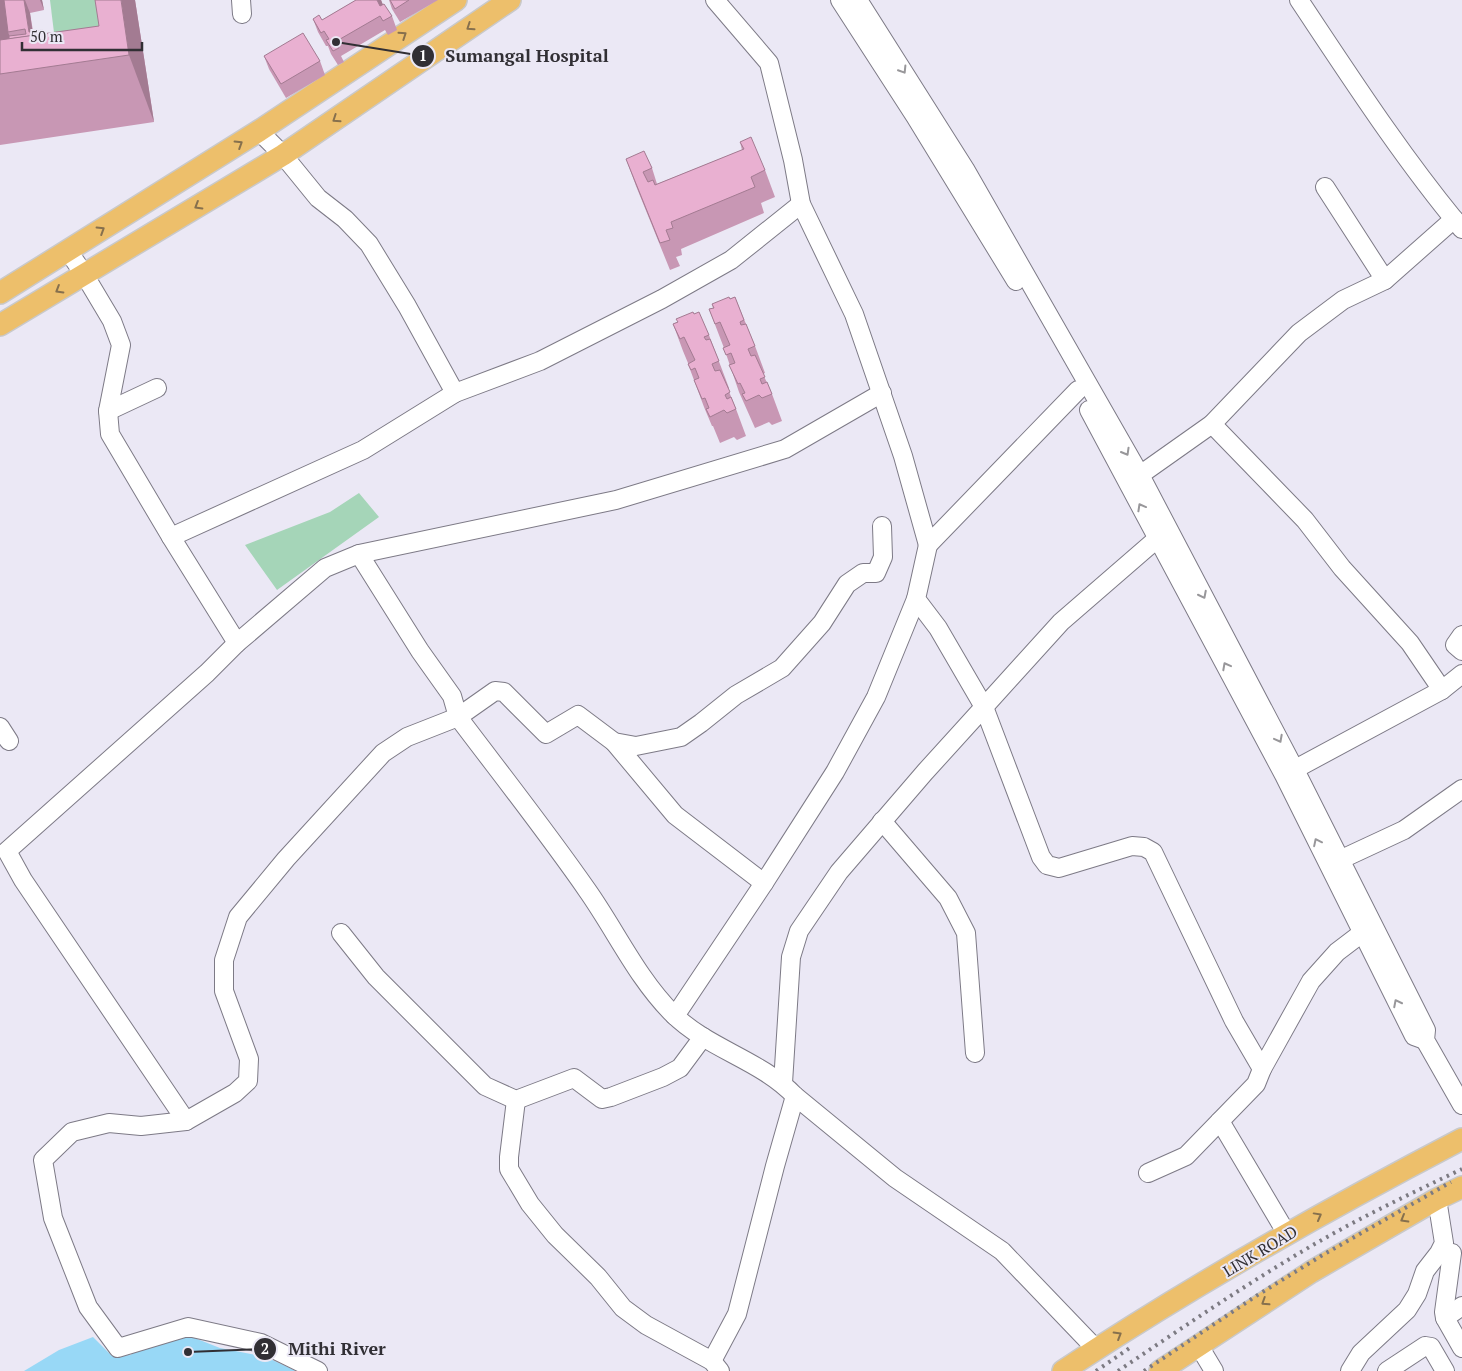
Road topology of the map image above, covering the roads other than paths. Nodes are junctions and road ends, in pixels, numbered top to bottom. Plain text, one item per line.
1 (456, 0) edge
2 (715, 0) edge
3 (840, 0) edge
4 (1299, 0) edge
5 (499, 3) edge
6 (856, 7) edge
7 (259, 131) junction
8 (283, 155) junction
9 (1325, 187) dead end
10 (801, 204) junction
11 (1458, 224) edge
12 (68, 251) junction
13 (84, 274) junction
14 (1385, 280) junction
15 (0, 293) edge
16 (0, 324) edge
17 (1055, 337) junction
18 (1078, 390) junction
19 (156, 393) dead end
20 (455, 393) junction
21 (882, 393) junction
22 (109, 417) junction
23 (1102, 423) junction
24 (1212, 424) junction
25 (1134, 479) junction
26 (882, 526) dead end
27 (1163, 533) junction
28 (171, 538) junction
29 (928, 545) junction
30 (359, 554) junction
31 (916, 599) junction
32 (1462, 635) edge
33 (237, 643) junction
34 (1462, 651) edge
35 (1462, 674) edge
36 (1442, 690) junction
37 (984, 707) junction
38 (458, 716) junction
39 (614, 742) junction
40 (1290, 772) junction
41 (1462, 788) edge
42 (882, 821) junction
43 (4, 846) edge
44 (1334, 863) junction
45 (764, 883) junction
46 (1369, 931) junction
47 (341, 933) dead end
48 (675, 1016) junction
49 (704, 1037) junction
50 (975, 1052) dead end
51 (1262, 1070) junction
52 (782, 1083) junction
53 (795, 1096) junction
54 (516, 1100) junction
55 (1462, 1105) edge
56 (186, 1121) junction
57 (1220, 1121) junction
58 (1462, 1139) edge
59 (1148, 1173) dead end
60 (1462, 1187) edge
61 (1437, 1200) junction
62 (1287, 1234) junction
63 (1453, 1253) edge
64 (1462, 1306) edge
65 (1445, 1318) junction
66 (1199, 1346) junction
67 (1462, 1348) edge
68 (1096, 1349) junction
69 (716, 1366) edge
70 (318, 1371) edge
71 (1063, 1371) edge
72 (1160, 1371) edge
73 (1214, 1371) edge
74 (1350, 1371) edge
75 (1387, 1371) edge
76 (1445, 1371) edge

7 -> 1 main road
2 - 10 street
3 - 6 street
4 - 11 street
5 -> 8 main road
6 - 17 street
7 - 8 street
12 -> 7 main road
8 -> 13 main road
8 - 20 street
9 - 14 street
10 - 20 street
10 - 21 street
11 - 14 street
12 - 13 street
12 - 15 main road
13 -> 16 main road
13 - 22 street
14 - 24 street
17 - 18 street
17 - 23 street
18 - 23 street
18 - 29 street
19 - 22 street
20 - 28 street
21 - 29 street
21 - 30 street
22 - 28 street
23 - 25 street
24 - 25 street
24 - 36 street
25 - 27 street
26 - 39 street
27 - 37 street
27 - 40 street
28 - 33 street
29 - 31 street
30 - 33 street
30 - 38 street
31 - 37 street
31 - 45 street
32 - 34 street
33 - 43 street
35 - 36 street
36 - 40 street
37 - 42 street
37 - 51 street
38 - 39 street
38 - 48 street
38 - 56 street
39 - 45 street
40 - 44 street
41 - 44 street
42 - 50 street
42 - 52 street
43 - 56 street
44 - 46 street
45 - 48 street
46 - 51 street
46 - 55 street
47 - 54 street
48 - 49 street
49 - 52 street
49 - 54 street
51 - 57 street
52 - 53 street
53 - 68 street
53 - 69 street
54 - 69 street
56 - 70 street
57 - 59 street
57 - 62 street
62 -> 58 main road, LINK ROAD
60 - 61 main road
61 - 63 street
61 -> 66 main road
68 -> 62 main road, LINK ROAD
63 - 65 street
63 - 74 street
64 - 65 street
65 - 67 street
66 - 72 main road
66 - 73 street
68 - 71 main road, LINK ROAD
75 - 76 street

